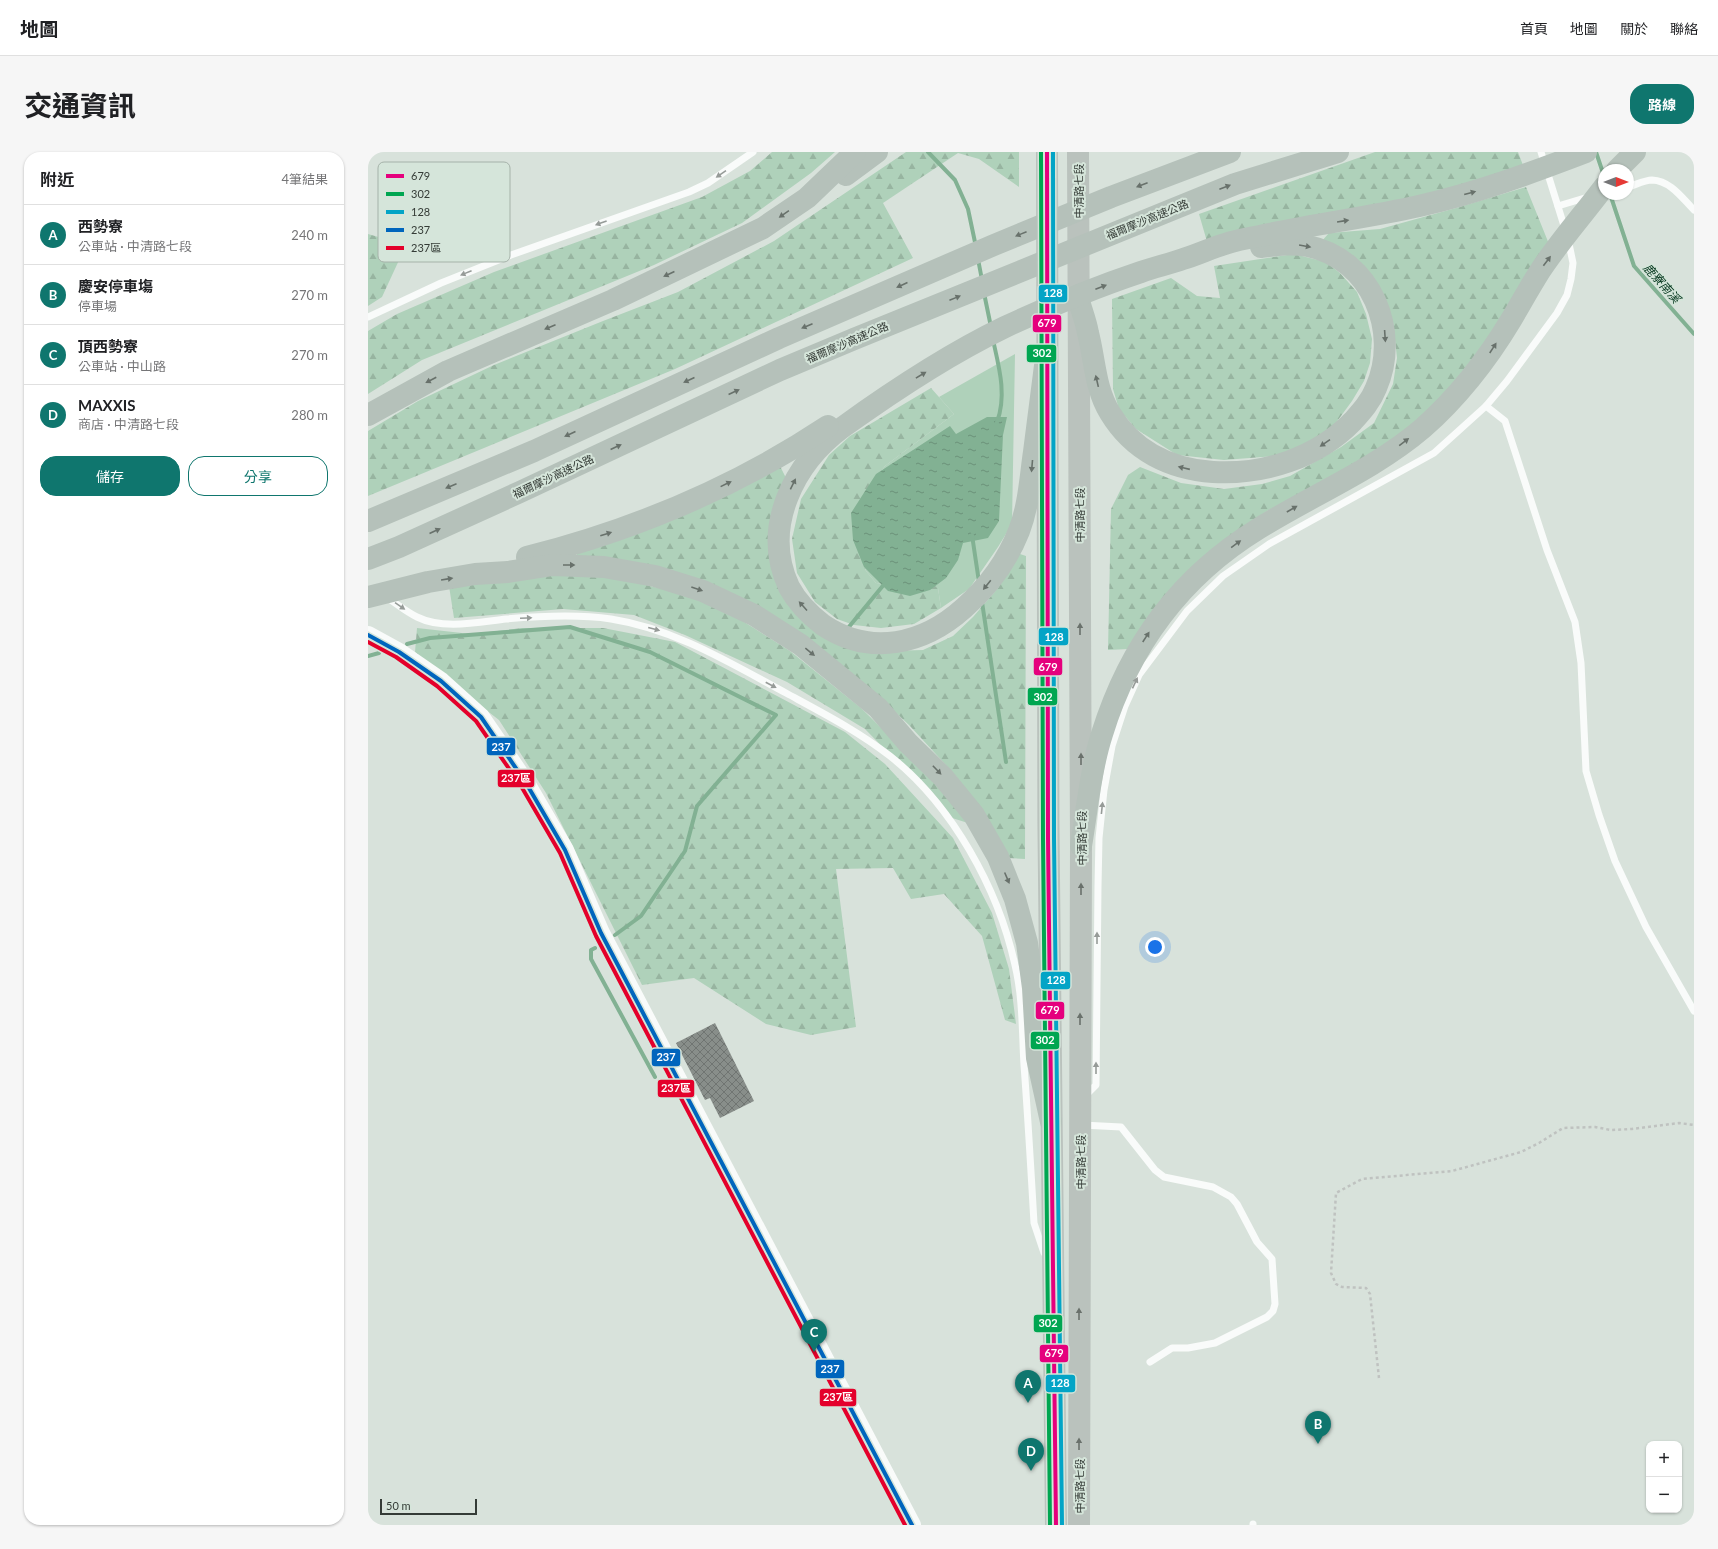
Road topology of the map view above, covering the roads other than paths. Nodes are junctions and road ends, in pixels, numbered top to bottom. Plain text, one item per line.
1 (753, 152) edge
2 (855, 152) edge
3 (877, 152) edge
4 (1047, 152) edge
5 (1078, 152) edge
6 (1230, 152) edge
7 (1338, 152) edge
8 (1541, 152) edge
9 (1586, 152) edge
10 (1635, 152) edge
11 (1623, 164) edge
12 (1634, 184) edge
13 (1598, 195) edge
14 (1598, 195) edge
15 (807, 198) junction
16 (1558, 206) junction
17 (1694, 210) edge
18 (510, 256) edge
19 (1183, 259) junction
20 (494, 262) edge
21 (1078, 298) junction
22 (368, 317) edge
23 (1046, 358) junction
24 (888, 395) junction
25 (1486, 406) junction
26 (368, 415) edge
27 (373, 519) edge
28 (368, 559) edge
29 (475, 574) junction
30 (371, 593) edge
31 (368, 635) edge
32 (1081, 846) junction
33 (1694, 1012) edge
34 (1080, 1100) junction
35 (1051, 1122) junction
36 (1080, 1125) junction
37 (1052, 1277) junction
38 (1150, 1362) dead end
39 (912, 1525) edge
40 (1056, 1525) edge
41 (1079, 1525) edge

1 -> 18 lane
2 - 15 highway
3 - 15 highway
4 - 23 main road
5 - 21 main road, 中清路七段
6 -> 27 highway
28 -> 7 highway, 福爾摩沙高速公路
8 - 16 lane
19 -> 9 highway
10 - 11 highway
12 - 17 lane
13 - 16 lane
32 -> 14 highway
15 -> 26 highway
16 - 25 lane
19 -> 21 highway
24 -> 19 highway
20 -> 22 lane
32 -> 21 main road, 中清路七段
23 -> 24 highway
23 - 35 main road
29 -> 24 highway
25 - 33 lane
34 -> 25 lane
30 -> 29 highway
29 -> 35 highway
30 -> 37 lane
31 - 39 street
34 -> 32 main road, 中清路七段
34 - 36 main road, 中清路七段
35 - 37 main road
36 - 38 lane
41 -> 36 main road, 中清路七段
37 - 40 main road

